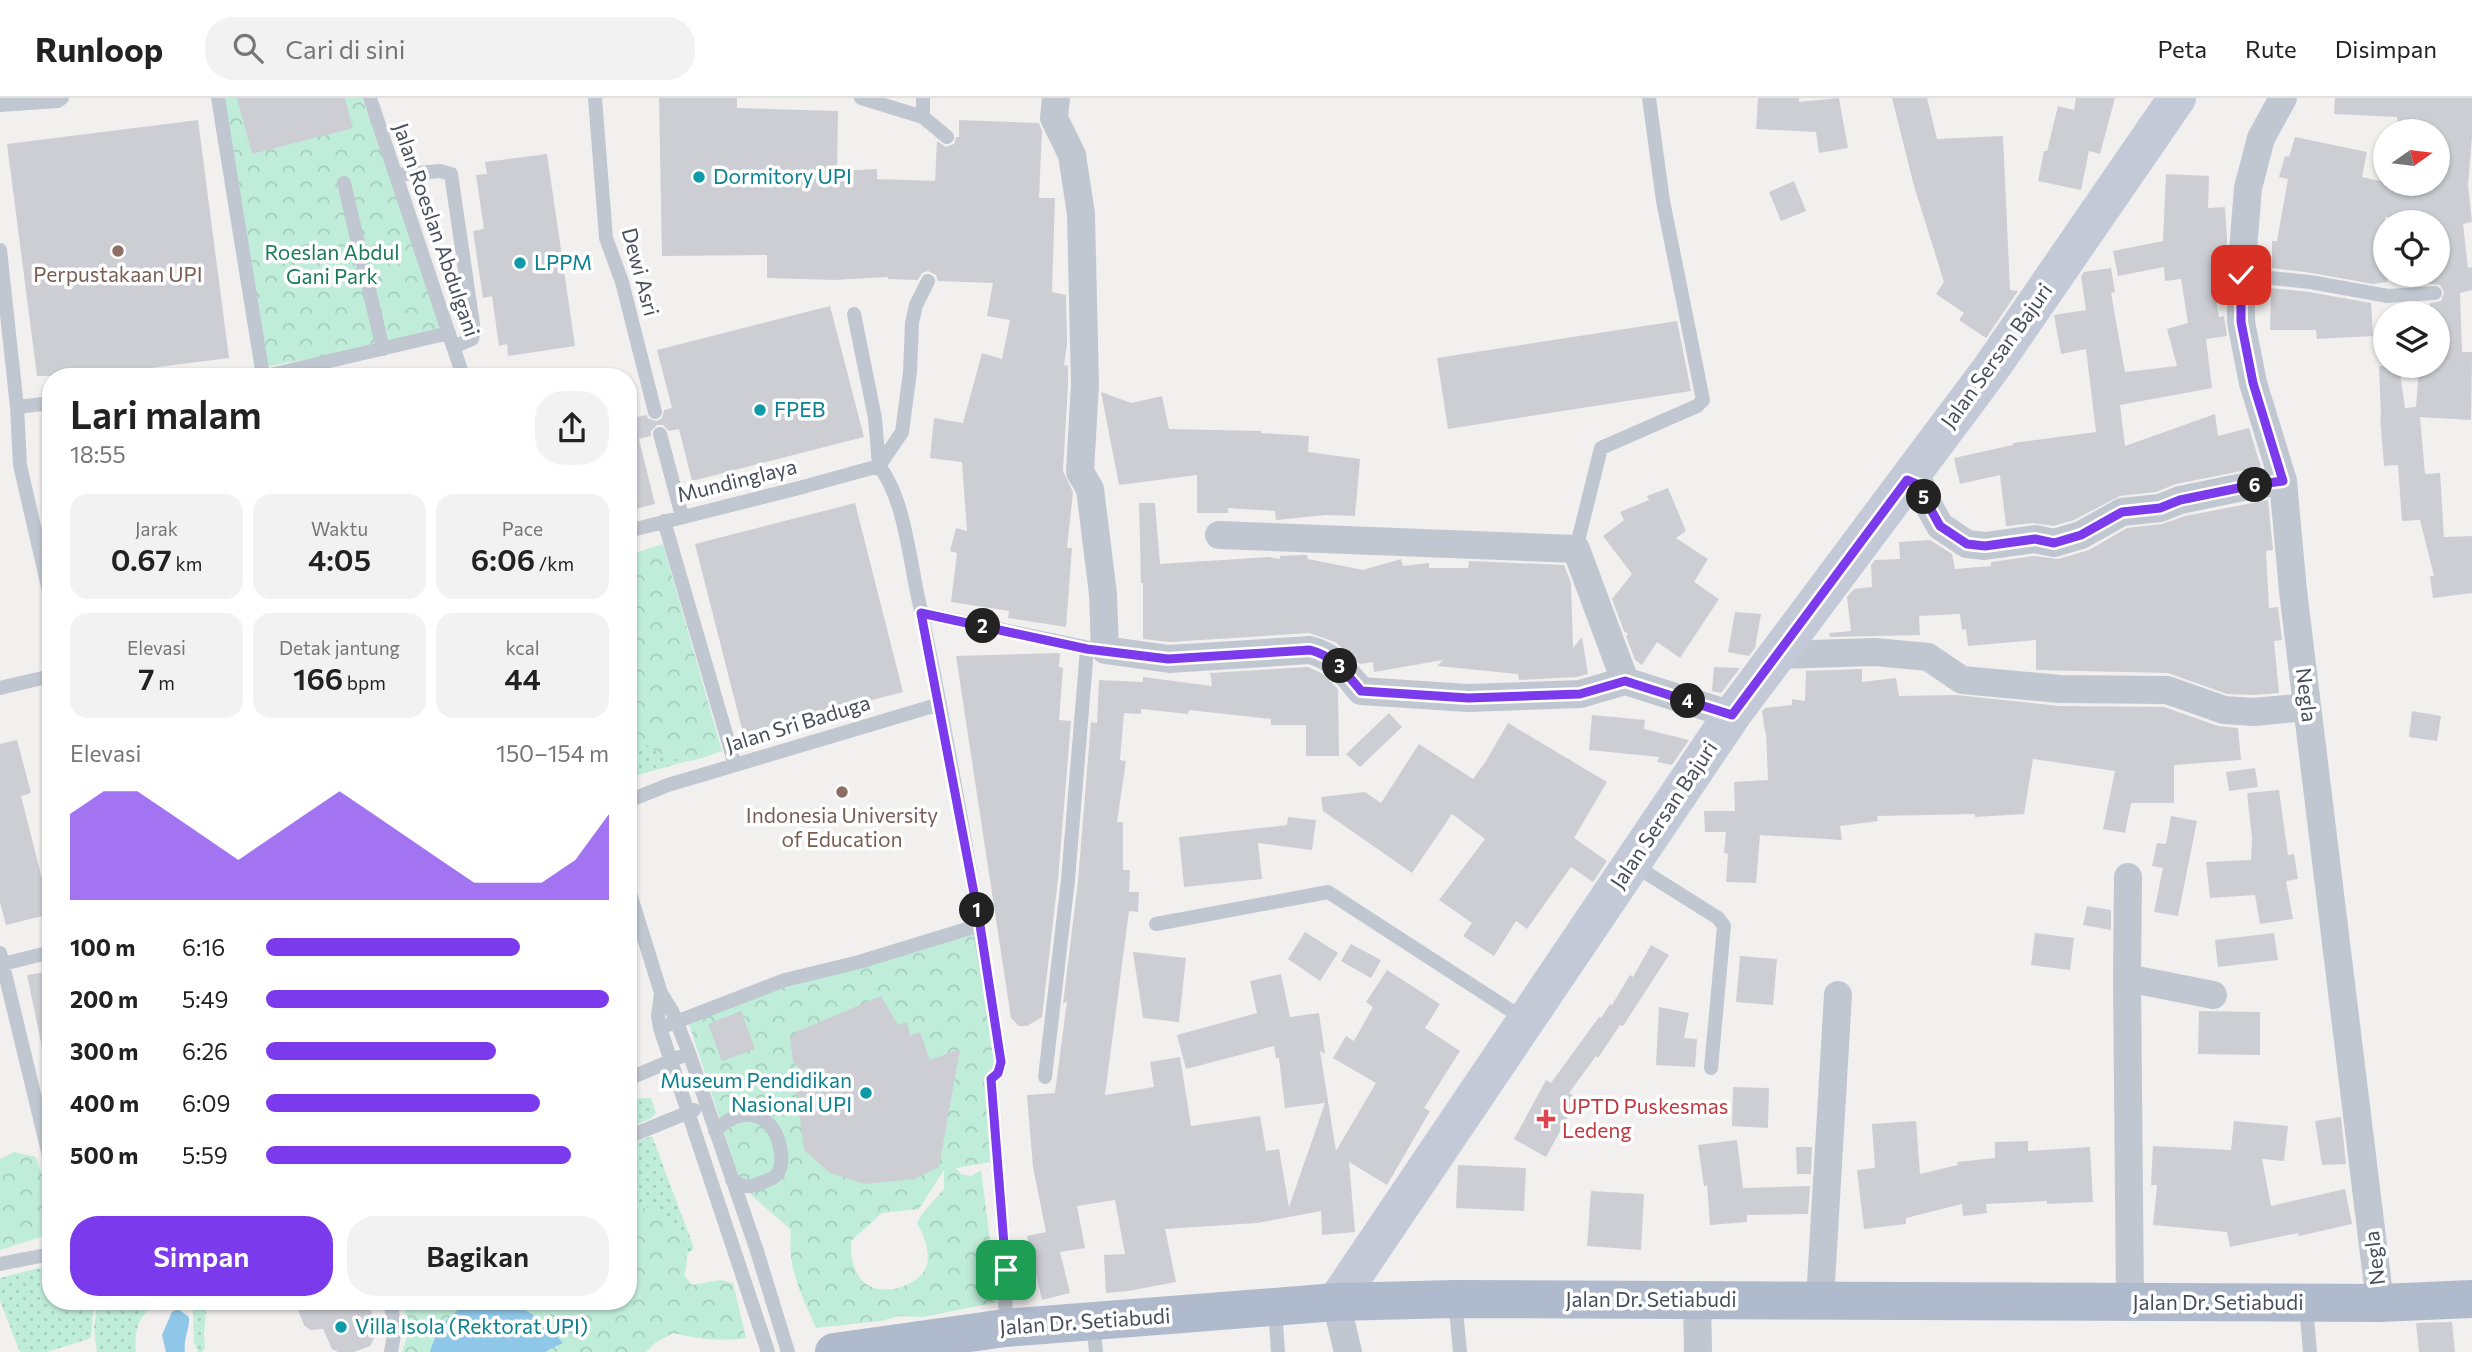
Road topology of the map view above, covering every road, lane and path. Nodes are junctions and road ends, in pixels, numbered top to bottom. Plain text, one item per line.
1 (62, 98) edge
2 (218, 98) edge
3 (370, 98) edge
4 (595, 98) edge
5 (861, 98) edge
6 (923, 98) edge
7 (1056, 98) edge
8 (1649, 98) edge
9 (2177, 98) edge
10 (2283, 98) edge
11 (0, 105) edge
12 (923, 117) junction
13 (947, 137) dead end
14 (396, 175) junction
15 (344, 183) dead end
16 (0, 250) edge
17 (2241, 275) junction
18 (929, 281) dead end
19 (2435, 293) dead end
20 (854, 314) dead end
21 (451, 340) junction
22 (383, 349) junction
23 (264, 368) edge
24 (300, 368) edge
25 (460, 368) edge
26 (42, 404) edge
27 (17, 407) junction
28 (655, 412) dead end
29 (660, 433) dead end
30 (879, 466) junction
31 (1907, 480) junction
32 (2283, 481) junction
33 (682, 516) junction
34 (664, 521) junction
35 (637, 528) edge
36 (1219, 535) dead end
37 (1576, 549) junction
38 (42, 561) edge
39 (921, 613) junction
40 (1096, 649) junction
41 (1776, 655) junction
42 (42, 678) edge
43 (1625, 681) junction
44 (0, 688) edge
45 (940, 704) junction
46 (2307, 707) junction
47 (1732, 715) junction
48 (735, 765) junction
49 (637, 797) edge
50 (1631, 863) junction
51 (2128, 877) dead end
52 (637, 916) edge
53 (1156, 924) dead end
54 (980, 925) junction
55 (42, 953) edge
56 (2, 959) edge
57 (2127, 978) junction
58 (661, 993) junction
59 (1838, 995) dead end
60 (2213, 995) dead end
61 (1526, 1020) junction
62 (677, 1022) junction
63 (660, 1028) junction
64 (688, 1053) junction
65 (669, 1059) junction
66 (1711, 1068) dead end
67 (637, 1075) edge
68 (1045, 1077) dead end
69 (706, 1106) junction
70 (688, 1113) junction
71 (42, 1126) edge
72 (715, 1131) junction
73 (637, 1133) edge
74 (732, 1180) junction
75 (42, 1256) edge
76 (0, 1264) edge
77 (1455, 1299) junction
78 (2472, 1299) edge
79 (1820, 1300) junction
80 (1697, 1301) junction
81 (1336, 1302) junction
82 (2130, 1303) junction
83 (2306, 1303) junction
84 (2380, 1303) junction
85 (1275, 1307) junction
86 (392, 1310) edge
87 (1010, 1336) edge
88 (1095, 1337) edge
89 (391, 1352) edge
90 (768, 1352) edge
91 (788, 1352) edge
92 (834, 1352) edge
93 (1278, 1352) edge
94 (1348, 1352) edge
95 (1460, 1352) edge
96 (1698, 1352) edge
97 (2310, 1352) edge

1 - 11 lane
2 - 23 lane
3 - 14 lane, Jalan Roeslan Abdulgani
4 - 28 lane, Dewi Asri
5 - 12 lane
6 - 12 lane
7 - 40 street
8 - 37 lane
9 - 31 main road, Jalan Sersan Bajuri
10 - 17 street, Negla
12 - 13 lane
14 - 21 lane, Jalan Roeslan Abdulgani
14 - 21 lane
15 - 22 lane
16 - 27 lane
17 - 19 lane
17 - 32 street, Negla
18 - 30 lane
20 - 30 lane
21 - 22 lane
21 - 25 lane, Jalan Roeslan Abdulgani
22 - 24 lane
26 - 27 lane
27 - 38 lane
29 - 33 lane
30 - 33 lane, Mundinglaya
30 - 39 lane
31 - 32 street
31 - 41 main road, Jalan Sersan Bajuri
32 - 46 street, Negla
33 - 34 lane, Mundinglaya
34 - 35 lane, Mundinglaya
34 - 48 lane
36 - 37 street
37 - 43 street
39 - 40 lane
39 - 45 lane
40 - 43 street
40 - 68 lane
41 - 46 street
41 - 47 main road, Jalan Sersan Bajuri
42 - 44 lane
43 - 47 street
45 - 48 lane, Jalan Sri Baduga
45 - 54 lane
46 - 84 street, Negla
47 - 50 main road, Jalan Sersan Bajuri
48 - 49 lane, Jalan Sri Baduga
50 - 61 main road, Jalan Sersan Bajuri
50 - 66 lane
51 - 57 street
52 - 58 lane
53 - 61 lane
54 - 62 lane
54 - 87 lane
55 - 56 lane
56 - 71 lane
57 - 60 street
57 - 82 street
58 - 62 lane
58 - 63 lane
59 - 79 street
61 - 81 main road, Jalan Sersan Bajuri
62 - 63 lane
62 - 64 lane
63 - 65 lane
64 - 65 lane
64 - 69 lane
65 - 67 lane
65 - 70 lane
69 - 70 lane
69 - 72 lane
70 - 73 lane
70 - 90 lane
72 - 74 lane
72 - 74 lane
74 - 91 lane
75 - 76 lane
77 - 80 main road, Jalan Dr. Setiabudi
77 - 81 main road, Jalan Dr. Setiabudi
77 - 95 lane
78 - 84 main road, Jalan Dr. Setiabudi
79 - 80 main road, Jalan Dr. Setiabudi
79 - 82 main road, Jalan Dr. Setiabudi
80 - 96 street
81 - 85 main road, Jalan Dr. Setiabudi
81 - 94 street
82 - 83 main road, Jalan Dr. Setiabudi
83 - 84 main road, Jalan Dr. Setiabudi
83 - 97 lane
85 - 88 main road, Jalan Dr. Setiabudi
85 - 93 lane
86 - 89 lane
87 - 88 main road, Jalan Dr. Setiabudi
87 - 92 main road, Jalan Dr. Setiabudi

